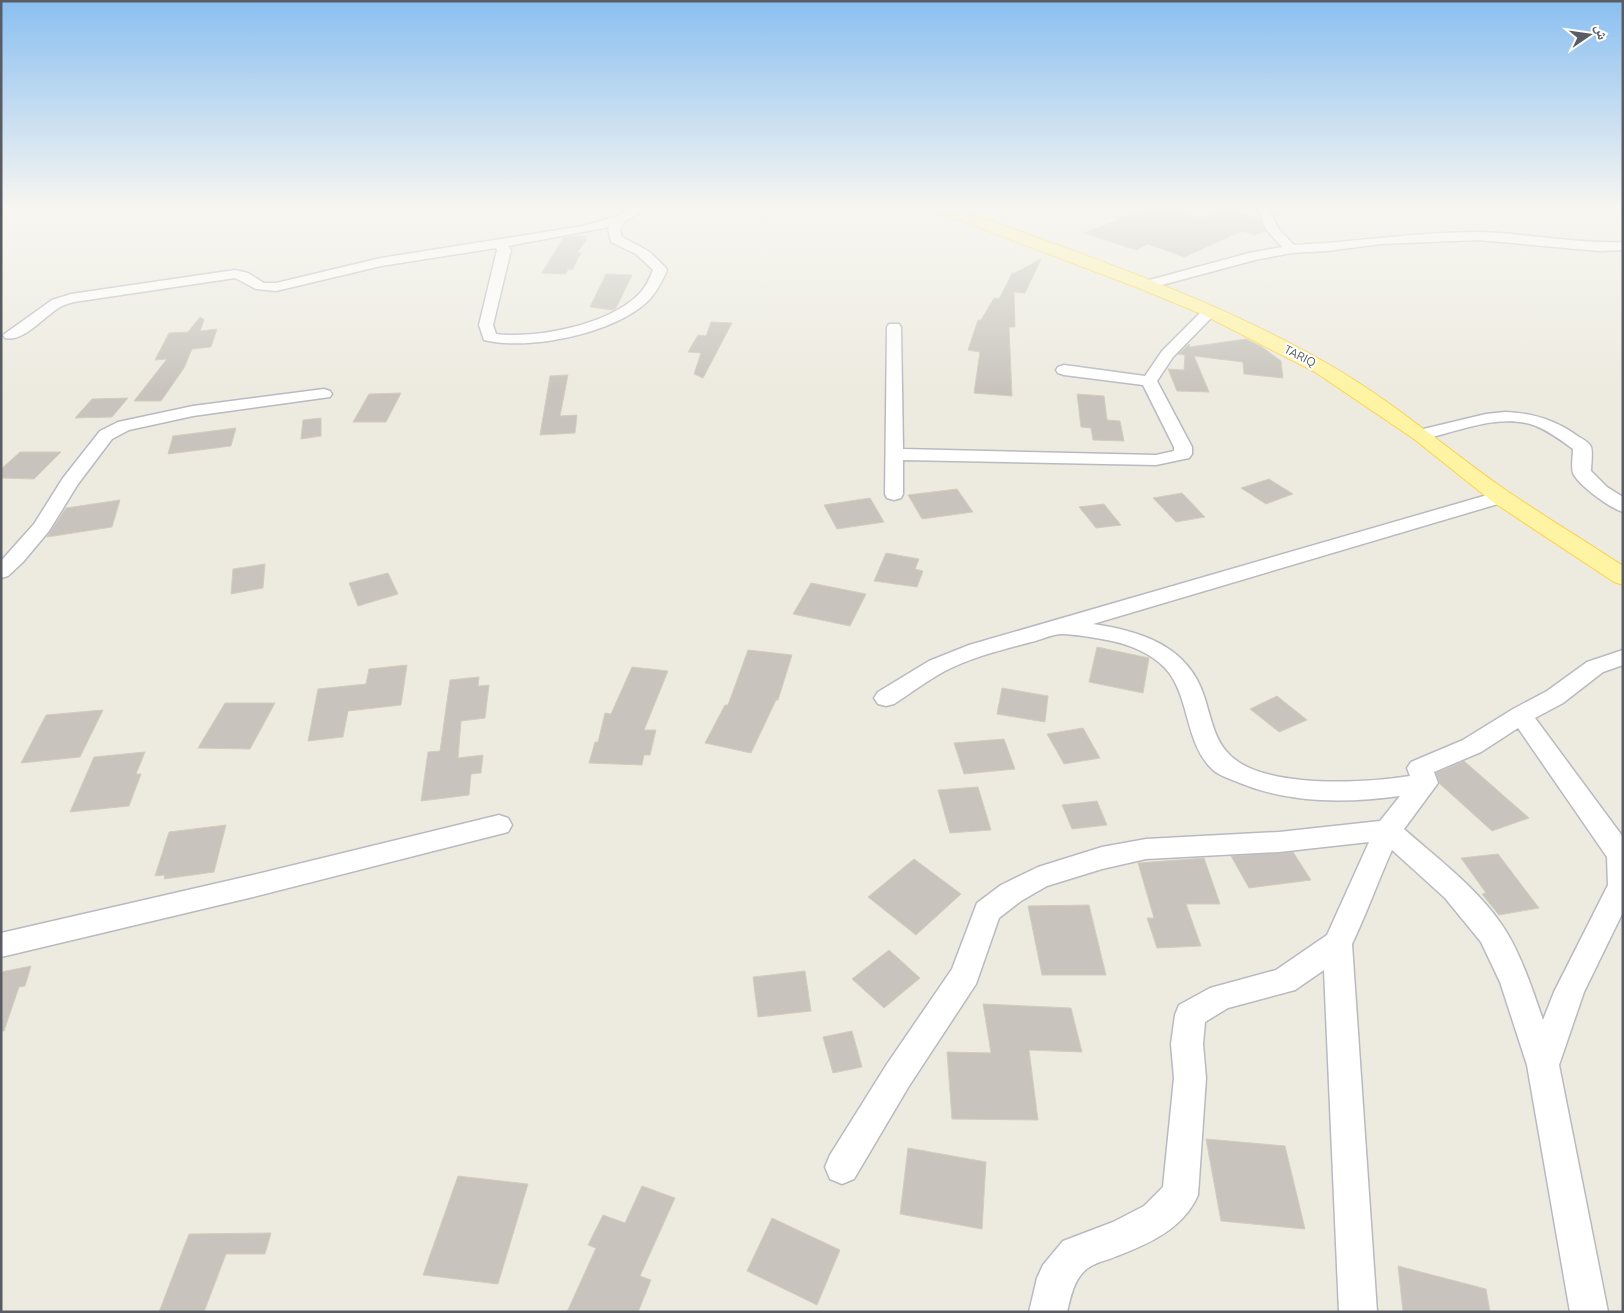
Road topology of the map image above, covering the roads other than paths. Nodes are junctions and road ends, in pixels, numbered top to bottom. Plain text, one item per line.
1 (353, 268) edge
2 (500, 268) edge
3 (659, 268) edge
4 (1104, 268) edge
5 (1207, 268) edge
6 (1147, 284) junction
7 (1210, 311) junction
8 (894, 327) dead end
9 (4, 337) edge
10 (1064, 370) dead end
11 (1149, 381) junction
12 (324, 394) dead end
13 (1421, 435) junction
14 (894, 454) junction
15 (894, 494) dead end
16 (1501, 497) junction
17 (1623, 506) edge
18 (1, 572) edge
19 (1623, 577) edge
20 (1061, 627) junction
21 (1623, 657) edge
22 (886, 698) dead end
23 (1521, 715) junction
24 (1425, 783) junction
25 (499, 825) dead end
26 (1388, 830) junction
27 (1337, 944) junction
28 (1, 945) edge
29 (1543, 1065) junction
30 (842, 1167) dead end
31 (1048, 1312) edge
32 (1358, 1312) edge
33 (1589, 1312) edge

1 - 9 street
2 - 3 street
4 - 6 main road, TARIQ
5 - 6 street
6 - 7 main road, TARIQ
7 - 11 street
7 - 13 main road, TARIQ
8 - 14 street
10 - 11 street
11 - 14 street
12 - 18 street
13 - 16 main road, TARIQ
13 - 17 street
14 - 15 street
16 - 19 main road, TARIQ
16 - 20 street
20 - 22 street
20 - 24 street
21 - 23 street
23 - 24 street
23 - 29 street
24 - 26 street
25 - 28 street
26 - 27 street
26 - 29 street
26 - 30 street
27 - 31 street
27 - 32 street
29 - 33 street

